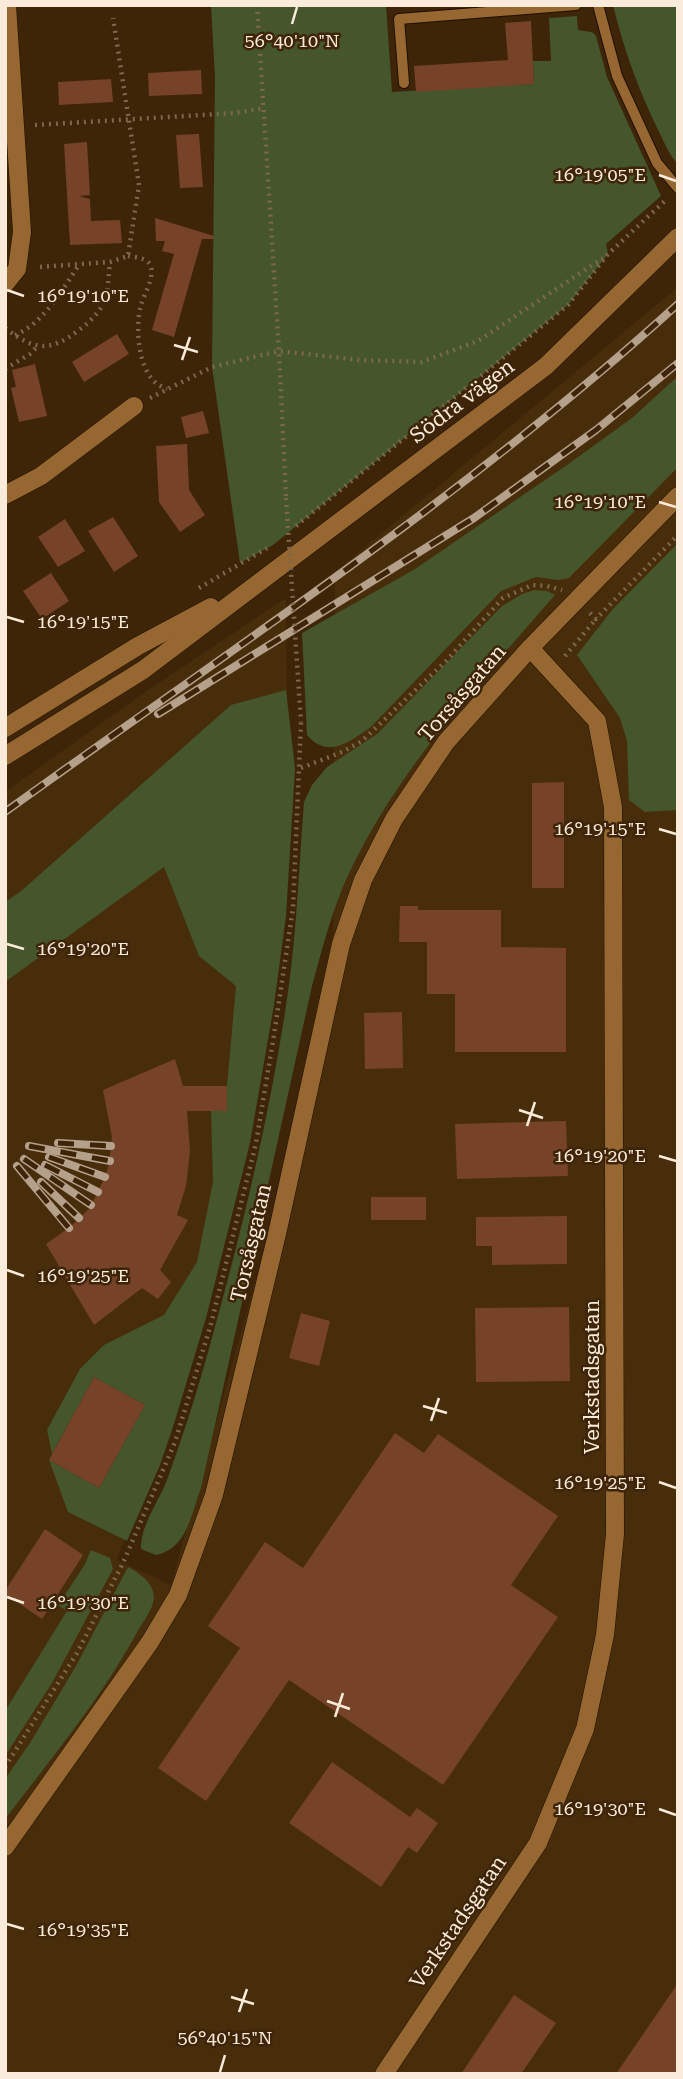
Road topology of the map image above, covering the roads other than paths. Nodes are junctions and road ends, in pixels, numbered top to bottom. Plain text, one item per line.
1 (7, 5) edge
2 (576, 5) edge
3 (597, 5) edge
4 (404, 83) dead end
5 (678, 188) edge
6 (678, 237) edge
7 (5, 284) edge
8 (134, 407) road end
9 (5, 495) edge
10 (678, 496) edge
11 (258, 583) junction
12 (530, 649) junction
13 (5, 728) edge
14 (5, 756) edge
15 (5, 1847) edge
16 (384, 2074) edge

1 - 7 street
2 - 4 lane
3 - 5 lane
6 - 11 street, Södra vägen
8 - 9 street
10 - 12 street, Torsåsgatan
11 - 13 street, Södra vägen
11 - 14 street, Södra vägen
12 - 15 street, Torsåsgatan
12 - 16 street, Verkstadsgatan

